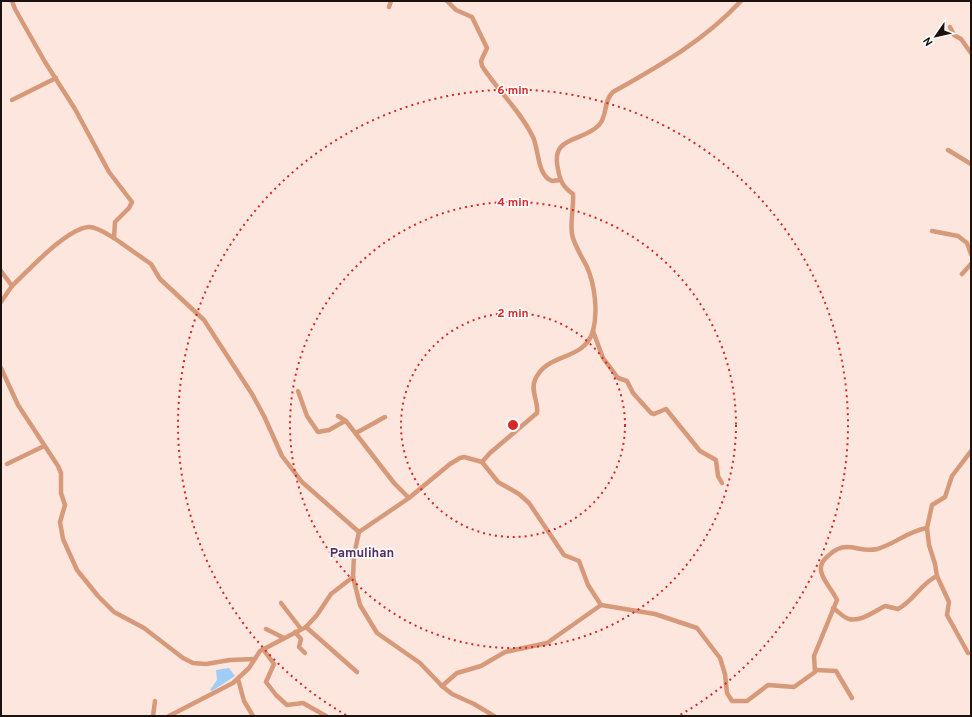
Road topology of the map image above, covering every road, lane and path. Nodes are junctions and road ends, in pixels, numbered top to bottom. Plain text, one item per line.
1 (12, 1) edge
2 (391, 1) edge
3 (447, 1) edge
4 (741, 1) edge
5 (389, 7) dead end
6 (950, 27) dead end
7 (971, 53) edge
8 (56, 78) junction
9 (12, 100) dead end
10 (948, 150) dead end
11 (971, 164) edge
12 (560, 180) junction
13 (932, 231) dead end
14 (114, 238) junction
15 (971, 254) edge
16 (971, 264) edge
17 (1, 271) edge
18 (962, 274) dead end
19 (12, 286) junction
20 (1, 302) edge
21 (593, 332) junction
22 (1, 368) edge
23 (298, 391) dead end
24 (338, 416) dead end
25 (385, 417) dead end
26 (345, 421) junction
27 (356, 433) junction
28 (44, 446) junction
29 (971, 451) edge
30 (482, 462) junction
31 (7, 464) dead end
32 (722, 483) dead end
33 (409, 498) junction
34 (927, 528) junction
35 (359, 532) junction
36 (937, 576) junction
37 (353, 577) junction
38 (281, 603) dead end
39 (601, 605) junction
40 (834, 608) junction
41 (304, 628) junction
42 (266, 629) dead end
43 (295, 632) junction
44 (284, 638) junction
45 (263, 649) junction
46 (305, 653) dead end
47 (968, 653) dead end
48 (254, 659) junction
49 (816, 670) junction
50 (358, 672) dead end
51 (238, 679) junction
52 (442, 686) junction
53 (852, 698) dead end
54 (155, 701) dead end
55 (153, 716) edge
56 (169, 716) edge
57 (254, 716) edge
58 (326, 716) edge
59 (494, 716) edge

1 - 8 street
2 - 5 street
3 - 12 street
4 - 12 street
6 - 7 street
8 - 9 street
8 - 14 street
10 - 11 street
12 - 21 street
13 - 15 street
14 - 19 street
14 - 35 street
16 - 18 street
17 - 19 street
19 - 20 street
21 - 30 street
21 - 32 street
22 - 28 street
23 - 26 street
24 - 26 street
25 - 27 street
26 - 27 street
27 - 33 street
28 - 31 street
28 - 48 street
29 - 34 street
30 - 33 street
30 - 39 street
33 - 35 street
34 - 36 street
34 - 40 street
35 - 37 street
36 - 40 street
36 - 47 street
37 - 41 street
37 - 52 street
38 - 41 street
39 - 49 street
39 - 52 street
40 - 49 street
41 - 43 street
41 - 50 street
42 - 44 street
43 - 44 street
43 - 46 street
44 - 45 street
45 - 48 street
45 - 58 street
48 - 51 street
49 - 53 street
51 - 56 street
51 - 57 street
52 - 59 street
54 - 55 street

